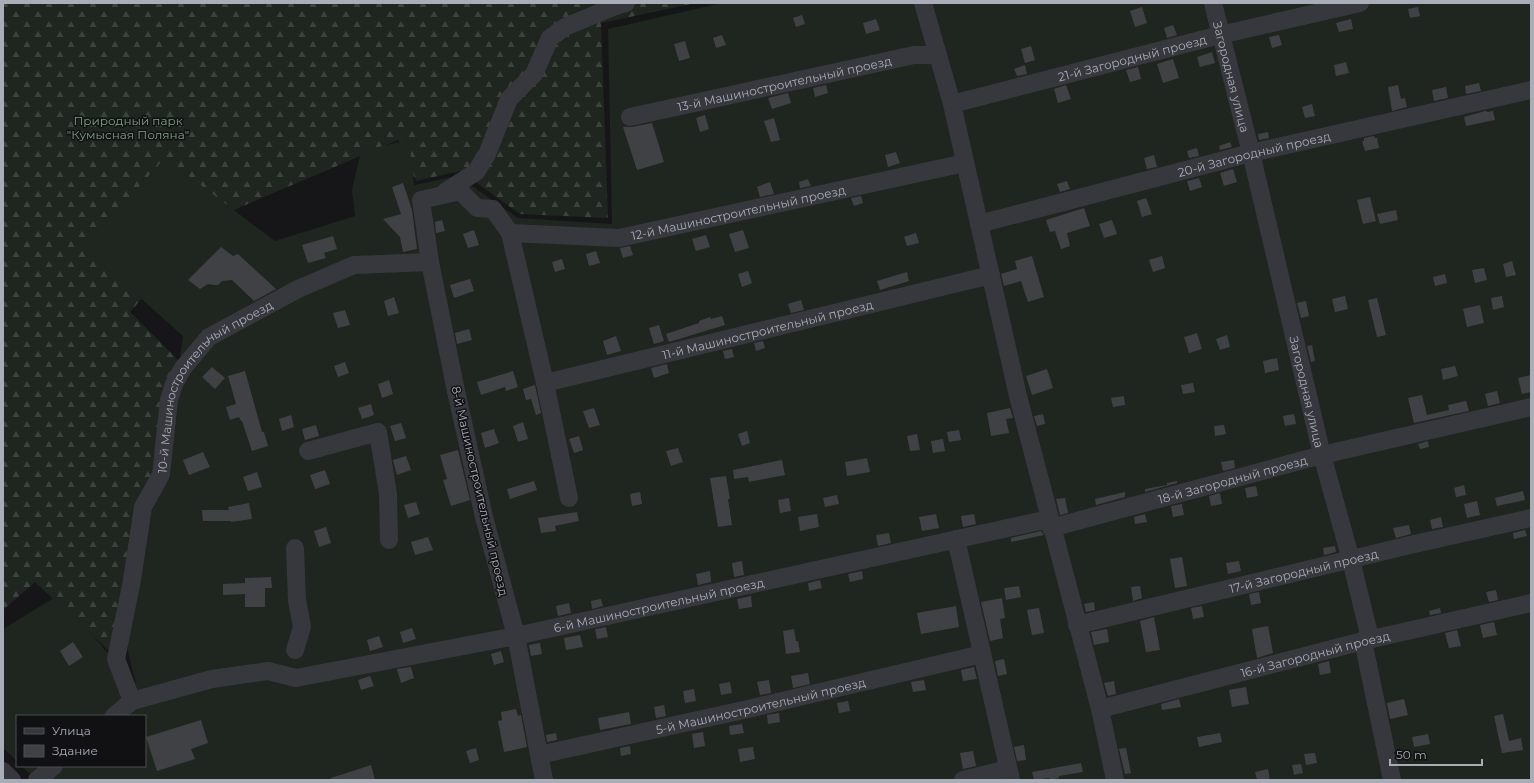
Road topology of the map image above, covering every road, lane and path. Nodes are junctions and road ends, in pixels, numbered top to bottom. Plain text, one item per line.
1 (626, 3) edge
2 (923, 3) edge
3 (1212, 3) edge
4 (1360, 3) edge
5 (1220, 35) junction
6 (938, 55) junction
7 (1531, 90) edge
8 (952, 104) junction
9 (630, 117) dead end
10 (1251, 153) junction
11 (965, 163) junction
12 (441, 195) junction
13 (979, 224) junction
14 (510, 233) junction
15 (430, 262) junction
16 (991, 275) junction
17 (544, 383) junction
18 (1531, 407) edge
19 (308, 451) dead end
20 (1322, 456) junction
21 (569, 498) dead end
22 (1531, 518) edge
23 (1050, 523) junction
24 (956, 539) junction
25 (389, 540) dead end
26 (295, 548) dead end
27 (1351, 560) junction
28 (1531, 603) edge
29 (1077, 625) junction
30 (516, 636) junction
31 (1363, 641) junction
32 (295, 650) dead end
33 (982, 654) junction
34 (132, 701) junction
35 (1100, 709) junction
36 (115, 715) edge
37 (539, 755) junction
38 (53, 767) edge
39 (3, 771) edge
40 (1010, 775) edge
41 (12, 780) edge
42 (37, 780) edge
43 (544, 780) edge
44 (963, 780) edge
45 (1115, 780) edge
46 (1392, 780) edge

1 - 12 street
2 - 6 street
3 - 5 street, Загородная улица
4 - 5 street, 21-й Загородный проезд
5 - 8 street, 21-й Загородный проезд
5 - 10 street, Загородная улица
6 - 8 street
6 - 9 street, 13-й Машиностроительный проезд
7 - 10 street, 20-й Загородный проезд
8 - 11 street
10 - 13 street, 20-й Загородный проезд
10 - 20 street, Загородная улица
11 - 13 street
11 - 14 street, 12-й Машиностроительный проезд
12 - 14 street
12 - 15 street, 8-й Машиностроительный проезд
13 - 16 street
14 - 17 street
15 - 30 street, 8-й Машиностроительный проезд
15 - 34 street, 10-й Машиностроительный проезд
16 - 17 street, 11-й Машиностроительный проезд
16 - 23 street
17 - 21 street
18 - 20 street, 18-й Загородный проезд
19 - 25 street
20 - 23 street, 18-й Загородный проезд
20 - 27 street, Загородная улица
22 - 27 street, 17-й Загородный проезд
23 - 24 street, 6-й Машиностроительный проезд
23 - 29 street
24 - 30 street, 6-й Машиностроительный проезд
24 - 33 street
26 - 32 street
27 - 29 street, 17-й Загородный проезд
27 - 31 street, Загородная улица
28 - 31 street, 16-й Загородный проезд
29 - 35 street
30 - 34 street, 6-й Машиностроительный проезд
30 - 37 street, 8-й Машиностроительный проезд
31 - 35 street, 16-й Загородный проезд
31 - 46 street, Загородная улица
33 - 37 street, 5-й Машиностроительный проезд
33 - 40 street
34 - 36 street
35 - 45 street
37 - 43 street, 8-й Машиностроительный проезд
38 - 42 street
39 - 41 street
40 - 44 street

